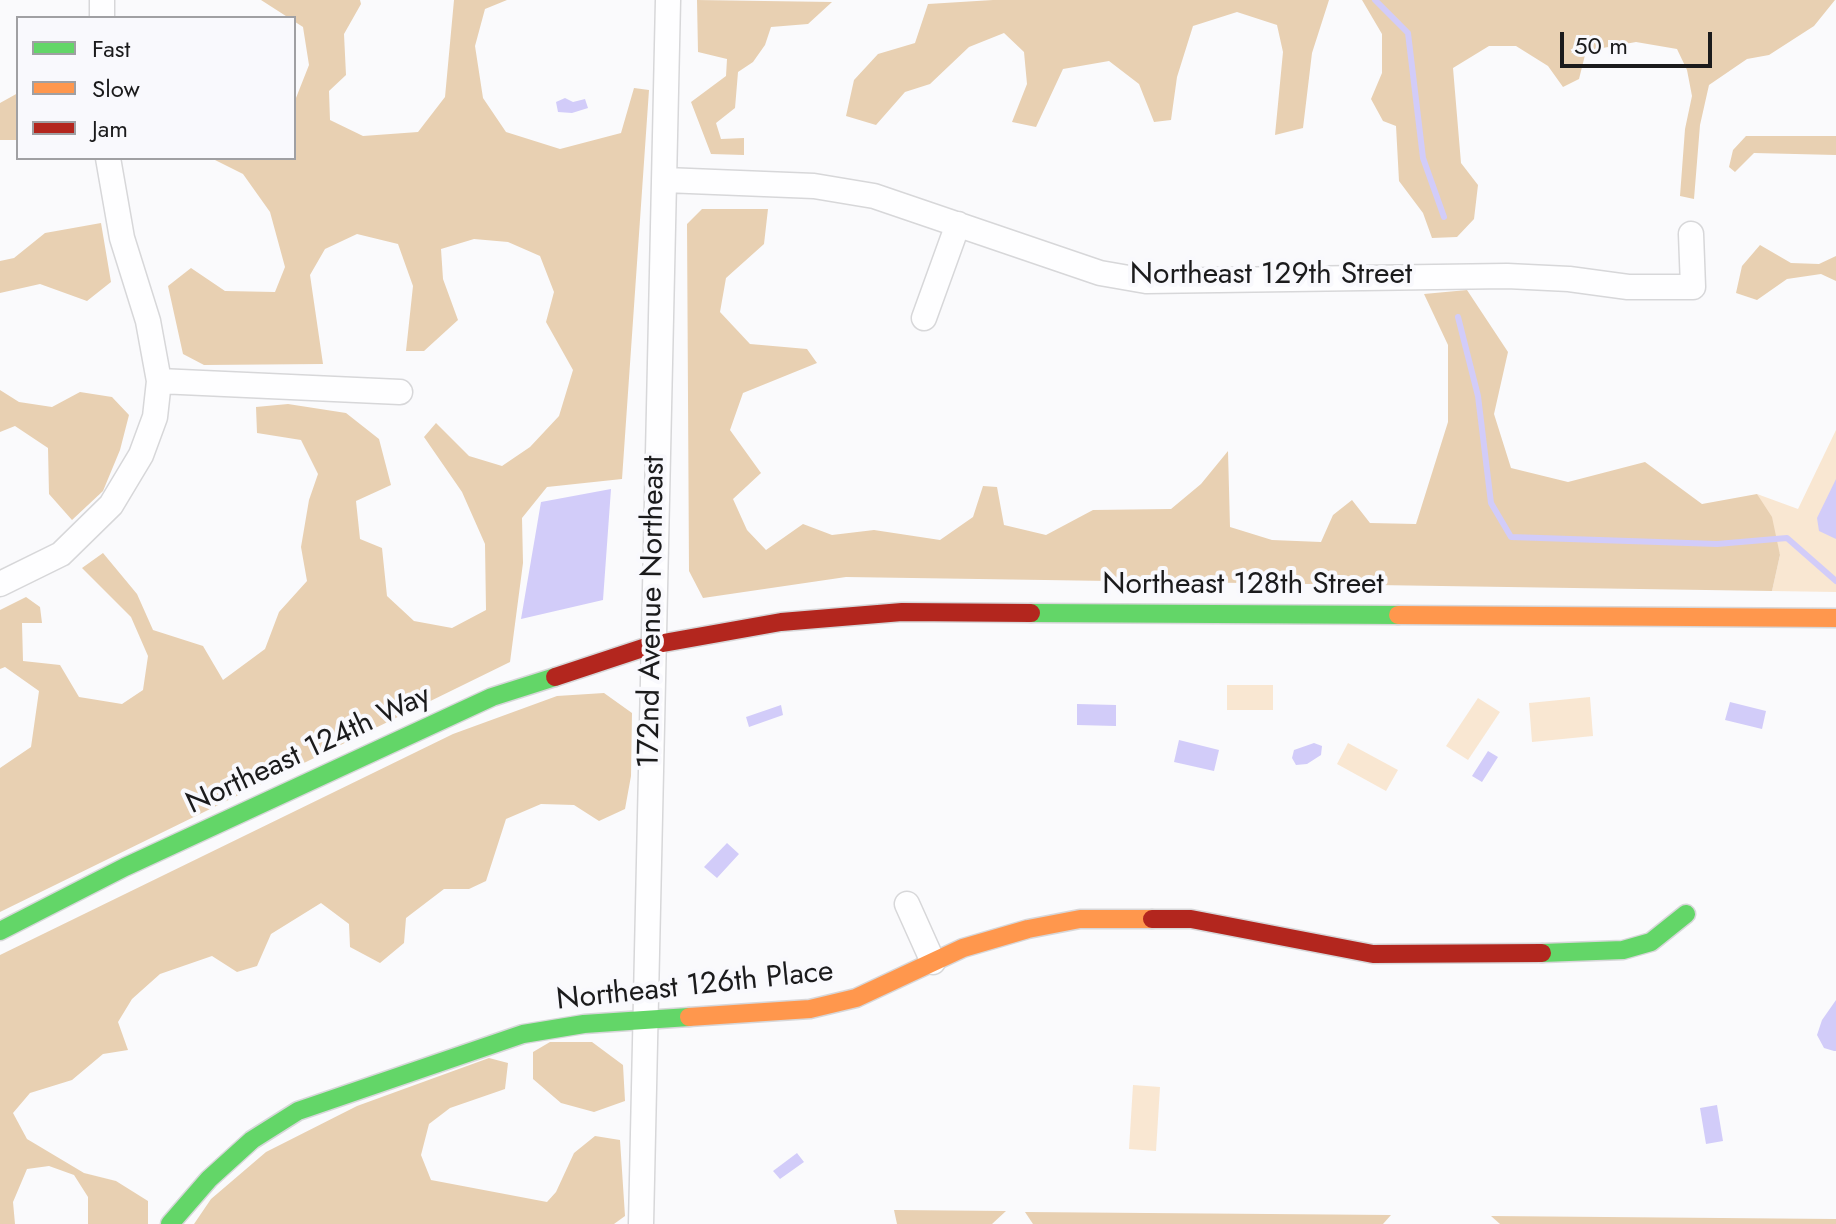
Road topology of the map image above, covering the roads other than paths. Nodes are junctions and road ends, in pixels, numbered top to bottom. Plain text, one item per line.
1 (668, 0) edge
2 (108, 160) edge
3 (665, 180) junction
4 (958, 224) junction
5 (1691, 234) dead end
6 (924, 318) dead end
7 (159, 381) junction
8 (400, 392) dead end
9 (0, 584) edge
10 (1836, 618) edge
11 (652, 645) junction
12 (907, 904) dead end
13 (1686, 914) dead end
14 (0, 931) edge
15 (933, 962) junction
16 (645, 1019) junction
17 (170, 1224) edge
18 (641, 1224) edge

1 - 3 street, 172nd Avenue Northeast
2 - 7 street
3 - 4 street, Northeast 129th Street
3 - 11 street, 172nd Avenue Northeast
4 - 5 street, Northeast 129th Street
4 - 6 street
7 - 8 street
7 - 9 street
10 - 11 street, Northeast 128th Street
11 - 14 street, Northeast 124th Way
11 - 16 street, 172nd Avenue Northeast
12 - 15 street
13 - 15 street, Northeast 126th Place
15 - 16 street, Northeast 126th Place
16 - 17 street, Northeast 126th Place
16 - 18 street, 172nd Avenue Northeast

